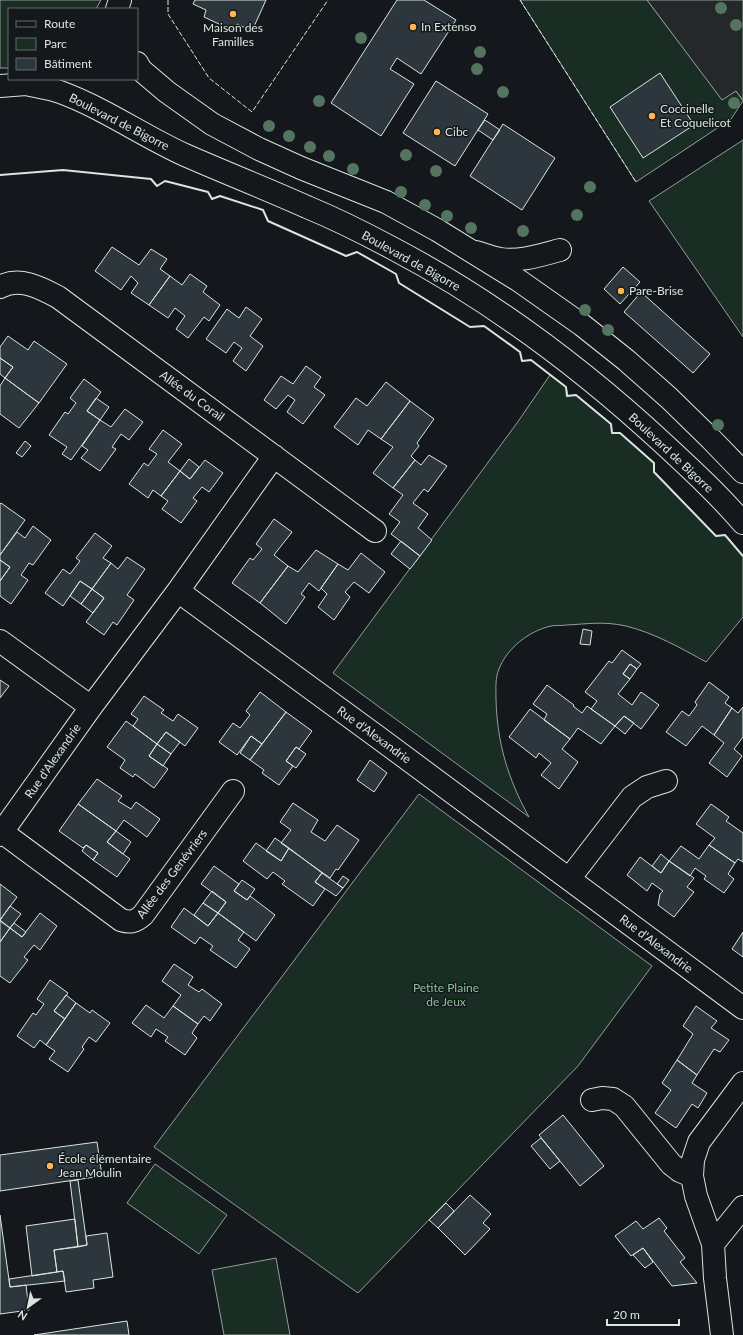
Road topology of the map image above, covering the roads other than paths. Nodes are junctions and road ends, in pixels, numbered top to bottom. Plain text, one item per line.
1 (138, 64) edge
2 (34, 82) edge
3 (0, 86) edge
4 (470, 250) junction
5 (560, 250) dead end
6 (0, 287) edge
7 (274, 456) junction
8 (743, 472) edge
9 (743, 523) edge
10 (376, 531) dead end
11 (178, 592) junction
12 (0, 641) edge
13 (91, 707) junction
14 (666, 781) dead end
15 (233, 791) dead end
16 (1, 834) edge
17 (569, 879) junction
18 (743, 1008) edge
19 (743, 1083) edge
20 (592, 1100) dead end
21 (692, 1176) junction
22 (743, 1207) edge
23 (713, 1244) junction
24 (722, 1335) edge

1 - 4 street
2 - 3 street, Boulevard de Bigorre
2 - 9 street, Boulevard de Bigorre
4 - 5 street
4 - 8 street
6 - 7 street, Allée du Corail
7 - 10 street, Allée du Corail
7 - 11 street, Rue d'Alexandrie
11 - 13 street, Rue d'Alexandrie
11 - 17 street, Rue d'Alexandrie
12 - 13 street
13 - 16 street, Rue d'Alexandrie
14 - 17 street
15 - 16 street, Allée des Genévriers
17 - 18 street, Rue d'Alexandrie
19 - 21 street
20 - 21 street
21 - 23 street
22 - 23 street
23 - 24 street

